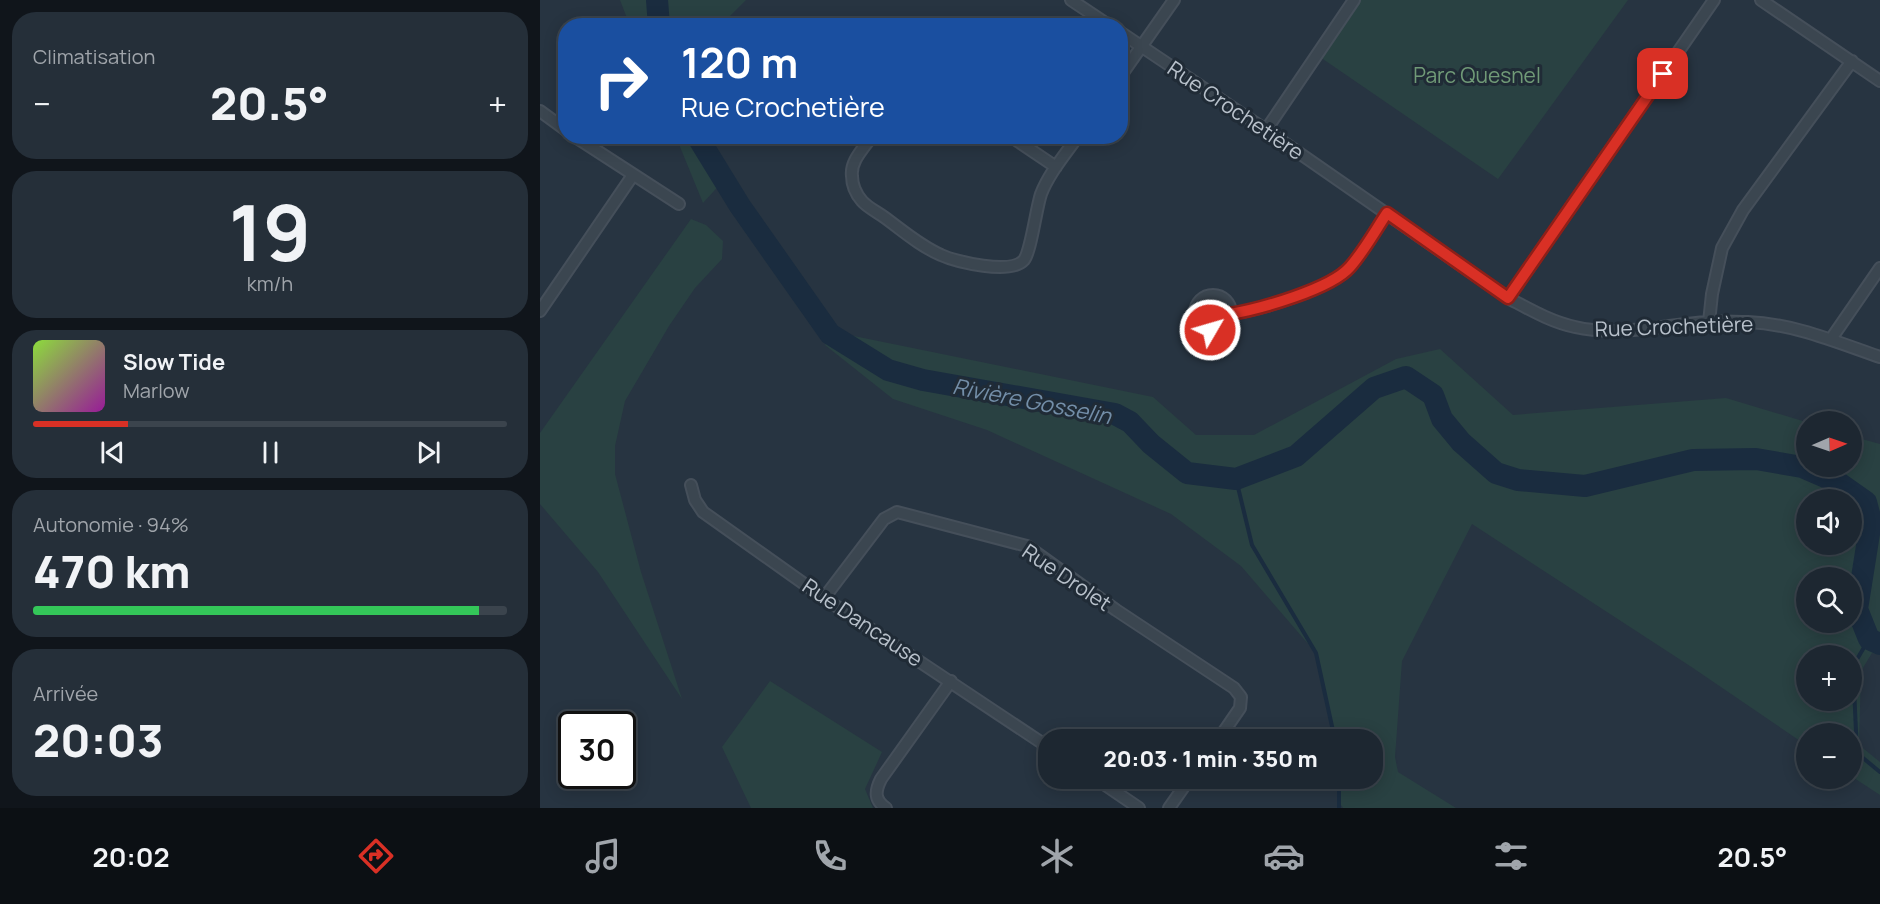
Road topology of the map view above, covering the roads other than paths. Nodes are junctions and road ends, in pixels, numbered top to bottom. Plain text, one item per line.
1 (1071, 0) edge
2 (1174, 0) edge
3 (1354, 0) edge
4 (1714, 0) edge
5 (1761, 0) edge
6 (1098, 18) edge
7 (1128, 37) edge
8 (1142, 46) junction
9 (1852, 62) junction
10 (1128, 65) edge
11 (1880, 81) edge
12 (540, 111) edge
13 (558, 124) edge
14 (1266, 130) junction
15 (586, 144) edge
16 (866, 144) edge
17 (1022, 144) edge
18 (1072, 144) edge
19 (1056, 168) junction
20 (633, 175) junction
21 (679, 204) dead end
22 (1387, 213) junction
23 (1880, 268) edge
24 (1508, 298) junction
25 (540, 311) edge
26 (1230, 314) dead end
27 (1709, 322) junction
28 (1831, 339) junction
29 (1880, 357) edge
30 (691, 485) dead end
31 (824, 598) junction
32 (951, 681) junction
33 (1226, 729) edge
34 (1038, 740) edge
35 (1111, 789) edge
36 (1182, 789) edge
37 (886, 808) edge
38 (1138, 808) edge
39 (1169, 808) edge

1 - 6 street
2 - 8 street
3 - 14 street
4 - 24 street
5 - 9 street
7 - 8 street, Rue Crochetière
8 - 10 street
8 - 14 street, Rue Crochetière
9 - 11 street
9 - 27 street
12 - 13 street
14 - 22 street, Rue Crochetière
15 - 20 street
16 - 19 street
17 - 19 street
18 - 19 street
20 - 21 street
20 - 25 street
22 - 24 street, Rue Crochetière
22 - 26 street
23 - 28 street
24 - 27 street, Rue Crochetière
27 - 28 street, Rue Crochetière
28 - 29 street, Rue Crochetière
30 - 31 street, Rue Dancause
31 - 32 street, Rue Dancause
31 - 33 street, Rue Drolet
32 - 34 street, Rue Dancause
32 - 37 street
35 - 38 street
36 - 39 street

